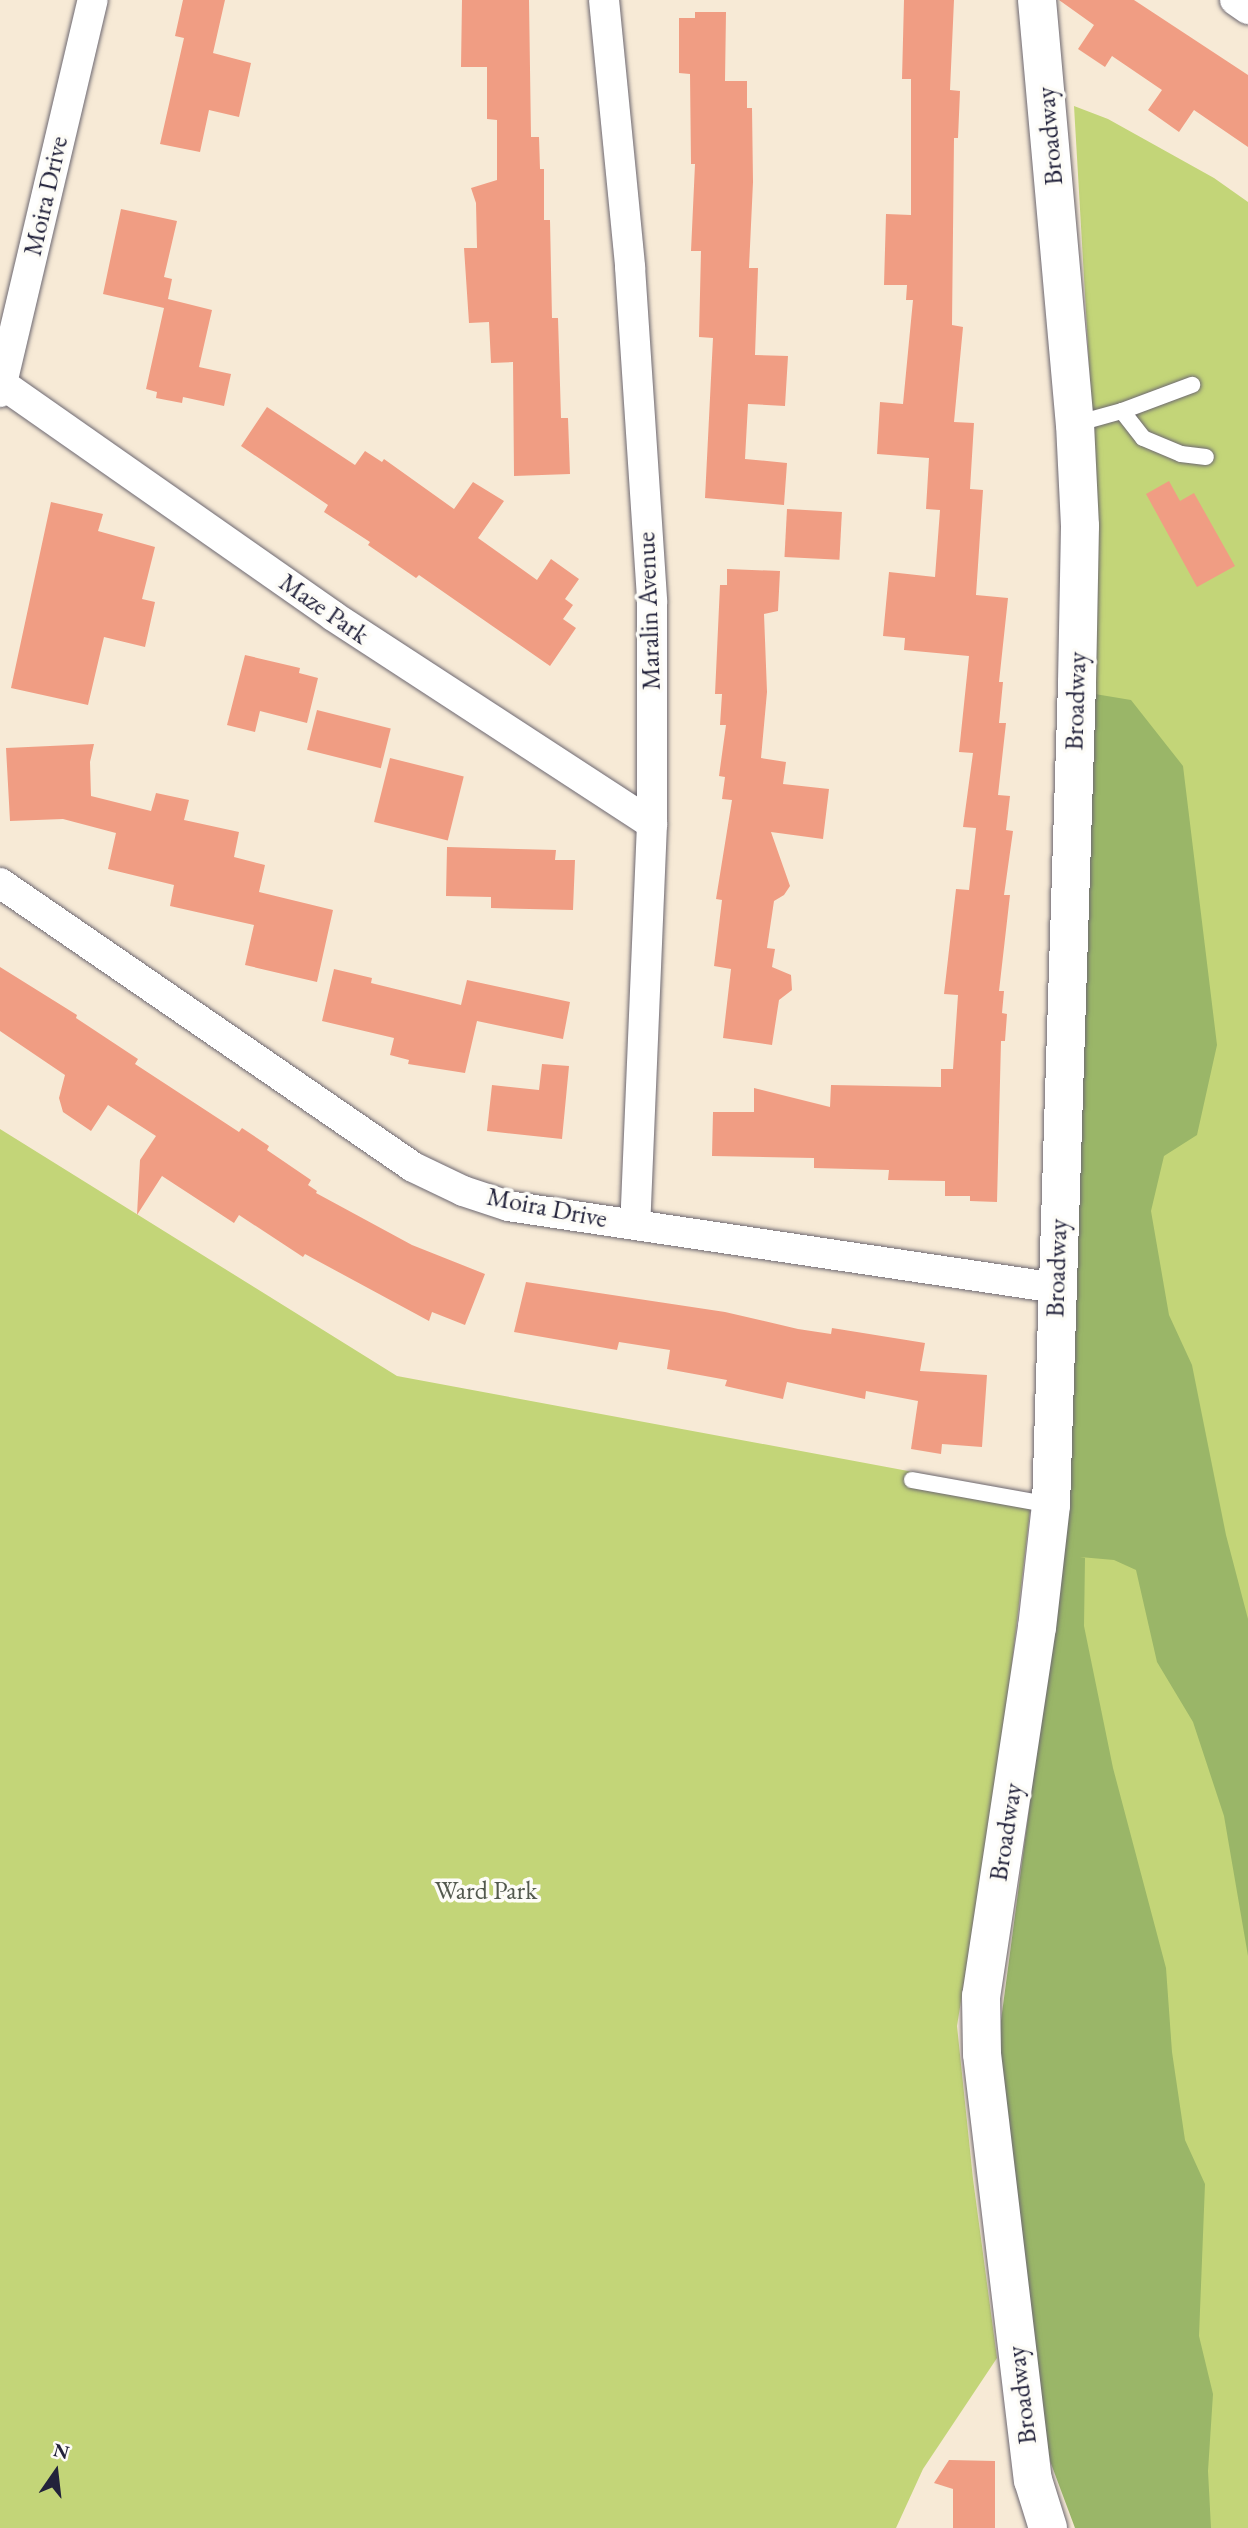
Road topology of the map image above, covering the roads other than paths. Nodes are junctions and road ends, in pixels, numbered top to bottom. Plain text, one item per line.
1 (93, 0) edge
2 (604, 0) edge
3 (1037, 0) edge
4 (1235, 0) edge
5 (1248, 9) edge
6 (1192, 386) dead end
7 (1, 388) edge
8 (1122, 411) junction
9 (1075, 424) junction
10 (1206, 457) dead end
11 (652, 824) junction
12 (0, 883) edge
13 (635, 1224) junction
14 (1057, 1288) junction
15 (912, 1480) dead end
16 (1051, 1505) junction
17 (1048, 2528) edge

1 - 7 street, Moira Drive
2 - 11 street, Maralin Avenue
3 - 9 street, Broadway
4 - 5 street
6 - 8 lane
7 - 11 street, Maze Park
8 - 9 lane
8 - 10 lane
9 - 14 street, Broadway
11 - 13 street, Maralin Avenue
12 - 13 street, Moira Drive
13 - 14 street, Moira Drive
14 - 16 street, Broadway
15 - 16 lane
16 - 17 street, Broadway

